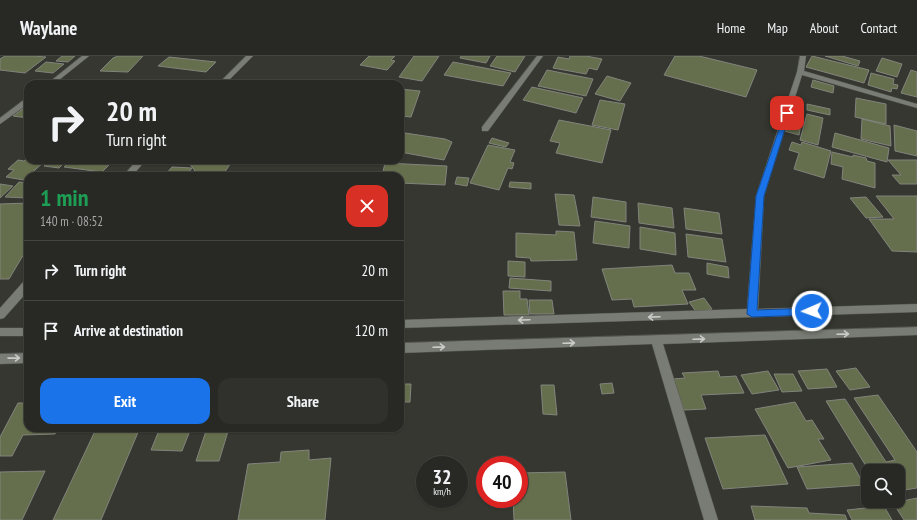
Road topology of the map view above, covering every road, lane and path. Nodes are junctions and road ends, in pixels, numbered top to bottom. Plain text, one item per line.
1 (86, 56) edge
2 (250, 56) edge
3 (540, 56) edge
4 (803, 56) edge
5 (800, 72) junction
6 (55, 80) edge
7 (225, 80) edge
8 (24, 104) edge
9 (917, 106) edge
10 (0, 122) edge
11 (485, 129) dead end
12 (138, 164) edge
13 (131, 172) edge
14 (24, 288) edge
15 (917, 308) edge
16 (752, 314) junction
17 (0, 315) edge
18 (404, 324) edge
19 (917, 331) edge
20 (0, 332) edge
21 (24, 332) edge
22 (656, 340) junction
23 (404, 348) edge
24 (24, 358) edge
25 (0, 359) edge
26 (711, 520) edge

1 - 6 street
2 - 7 street
3 - 11 street
4 - 5 street
5 - 9 street
5 - 16 street
8 - 10 street
12 - 13 street
14 - 17 street
15 - 16 street
16 -> 18 street
22 -> 19 street
20 - 21 street
23 -> 22 street
22 - 26 street
25 -> 24 street

